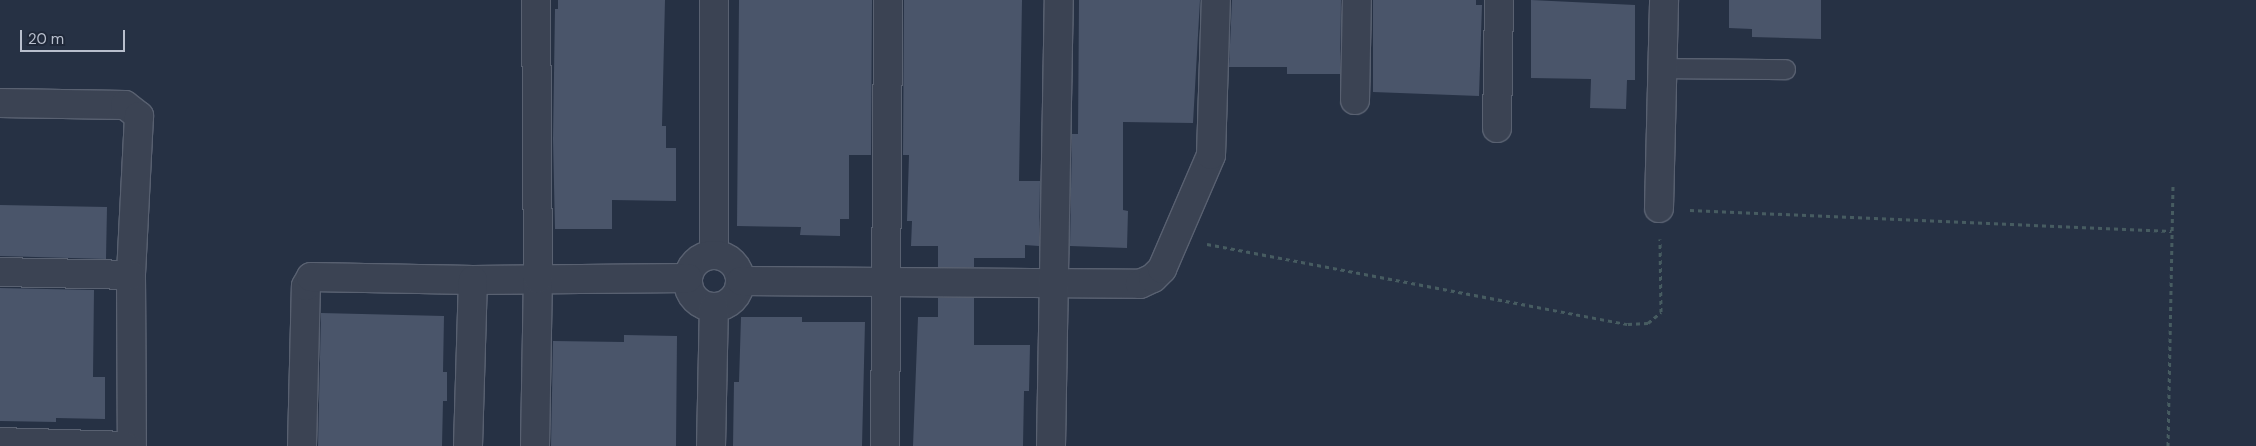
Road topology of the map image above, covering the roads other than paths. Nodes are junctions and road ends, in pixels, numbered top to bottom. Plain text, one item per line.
1 (536, 0) edge
2 (714, 0) edge
3 (888, 0) edge
4 (1060, 0) edge
5 (1216, 0) edge
6 (1357, 0) edge
7 (1499, 0) edge
8 (1664, 0) edge
9 (1662, 68) junction
10 (1785, 69) dead end
11 (1355, 100) dead end
12 (0, 103) edge
13 (1497, 128) dead end
14 (1660, 208) road end
15 (714, 255) junction
16 (0, 272) edge
17 (131, 275) junction
18 (688, 278) junction
19 (538, 279) junction
20 (473, 280) junction
21 (886, 280) junction
22 (741, 281) junction
23 (1054, 284) junction
24 (714, 307) junction
25 (0, 442) edge
26 (125, 446) edge
27 (132, 446) edge
28 (302, 446) edge
29 (468, 446) edge
30 (535, 446) edge
31 (710, 446) edge
32 (885, 446) edge
33 (1051, 446) edge

1 - 19 street
2 - 15 street
3 - 21 street
4 - 23 street
5 - 23 street
6 - 11 street
7 - 13 street
8 - 9 street
9 - 10 lane
9 - 14 street
12 - 17 street
15 - 18 street
15 - 22 street
16 - 17 street
17 - 27 street
18 - 19 street
18 - 24 street
19 - 20 street
19 - 30 street
20 - 28 street
20 - 29 street
21 - 22 street
21 - 23 street
21 - 32 street
22 - 24 street
23 - 33 street
24 - 31 street
25 - 26 street

